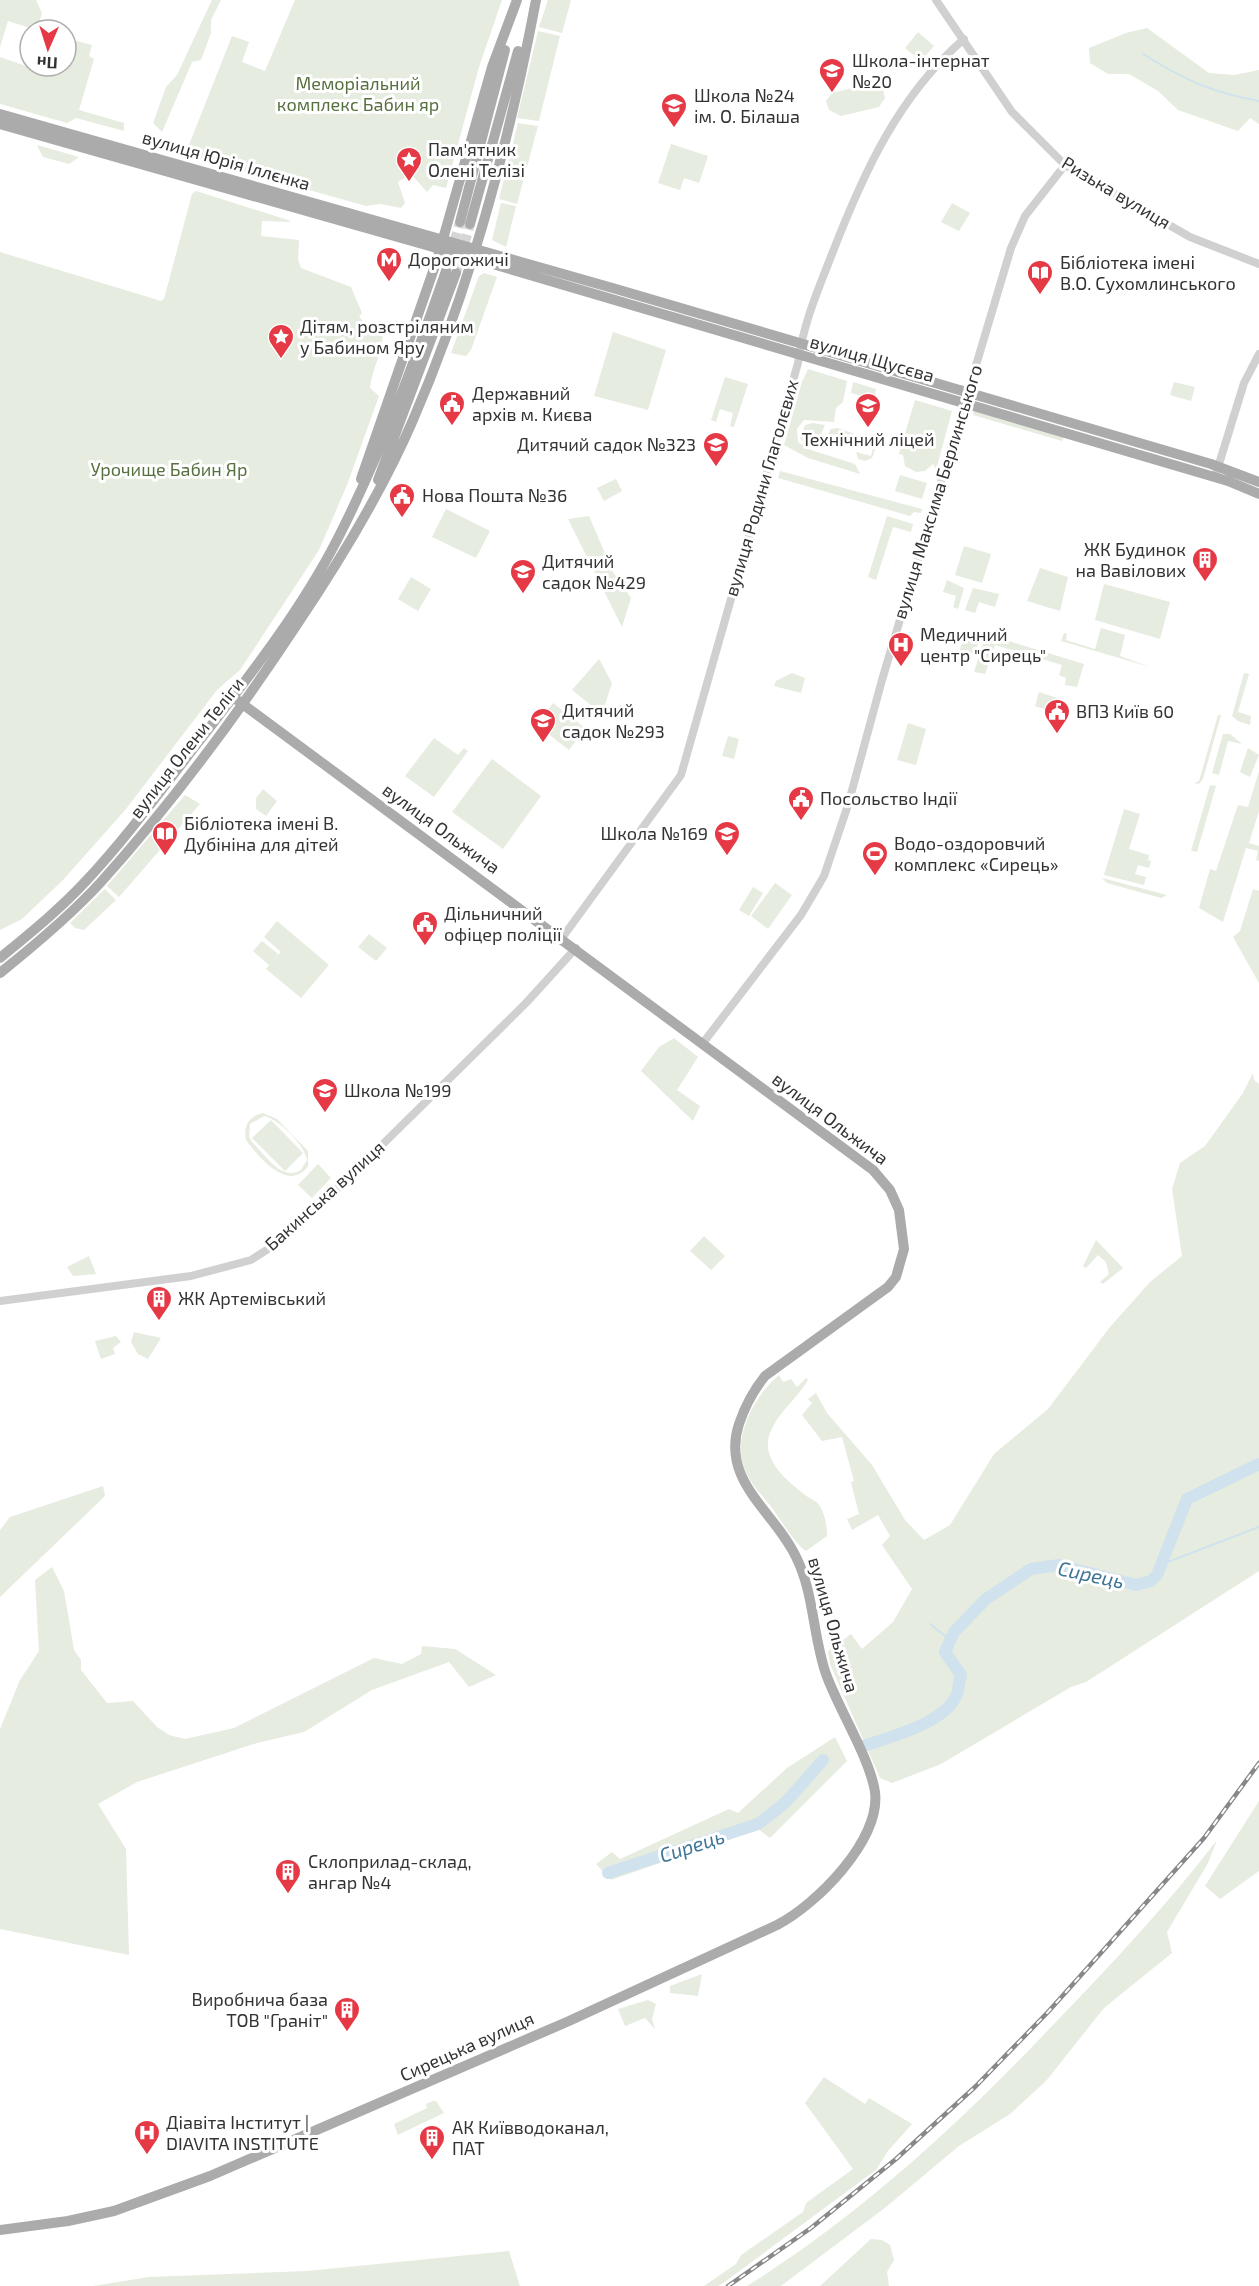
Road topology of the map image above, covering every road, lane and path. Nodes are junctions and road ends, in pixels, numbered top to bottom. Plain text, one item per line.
1 (518, 0) edge
2 (535, 0) edge
3 (936, 0) edge
4 (964, 39) junction
5 (0, 114) edge
6 (0, 124) edge
7 (1065, 165) junction
8 (441, 246) junction
9 (475, 254) junction
10 (1259, 264) edge
11 (801, 343) junction
12 (800, 354) junction
13 (1259, 354) edge
14 (968, 392) junction
15 (964, 403) junction
16 (1217, 471) junction
17 (1259, 482) edge
18 (1259, 494) edge
19 (352, 509) junction
20 (366, 514) junction
21 (233, 697) junction
22 (244, 705) junction
23 (562, 938) junction
24 (576, 948) junction
25 (0, 958) edge
26 (0, 973) edge
27 (703, 1043) junction
28 (0, 1302) edge
29 (875, 1792) joint
30 (0, 2230) edge

1 - 2 main road, вулиця Олени Теліги
1 - 8 main road, вулиця Олени Теліги
2 - 9 main road, вулиця Олени Теліги
3 - 4 street, Ризька вулиця
4 - 7 street, Ризька вулиця
4 - 11 street, вулиця Родини Глаголєвих
5 - 8 main road, вулиця Юрія Іллєнка
6 - 8 main road, вулиця Юрія Іллєнка
7 - 10 street, Ризька вулиця
7 - 14 street, вулиця Максима Берлинського
8 - 9 main road
8 - 19 main road, вулиця Олени Теліги
9 - 11 main road, вулиця Щусєва
9 - 12 main road, вулиця Щусєва
9 - 20 main road, вулиця Олени Теліги
11 - 12 street, вулиця Родини Глаголєвих
11 - 14 main road, вулиця Щусєва
12 - 15 main road, вулиця Щусєва
12 - 23 street, вулиця Родини Глаголєвих
13 - 16 street
14 - 15 street, вулиця Максима Берлинського
14 - 16 main road, вулиця Щусєва
15 - 16 main road, вулиця Щусєва
15 - 27 street, вулиця Максима Берлинського
16 - 17 main road, вулиця Щусєва
16 - 18 main road, вулиця Щусєва
19 - 20 main road, вулиця Олени Теліги
19 - 21 main road, вулиця Олени Теліги
20 - 22 main road, вулиця Олени Теліги
21 - 22 main road, вулиця Ольжича
21 - 25 main road, вулиця Олени Теліги
22 - 23 main road, вулиця Ольжича
22 - 26 main road, вулиця Олени Теліги
23 - 24 main road, вулиця Ольжича
24 - 27 main road, вулиця Ольжича
24 - 28 street, Бакинська вулиця
27 - 29 main road, вулиця Ольжича
29 - 30 main road, Сирецька вулиця

